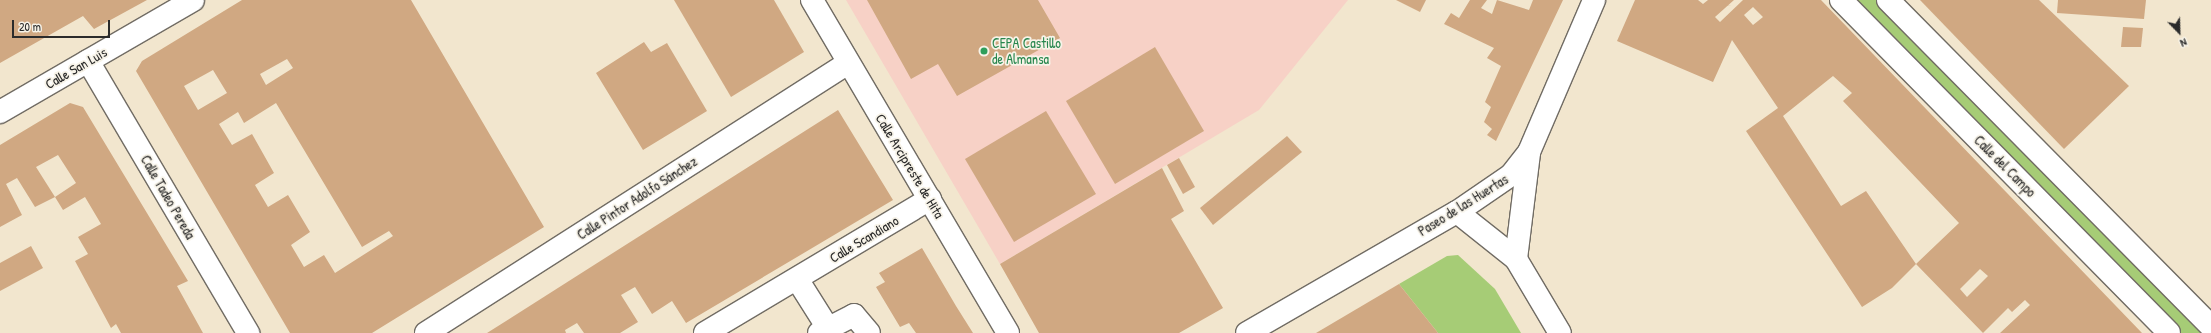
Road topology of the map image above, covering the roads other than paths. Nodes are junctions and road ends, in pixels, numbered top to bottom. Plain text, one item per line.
1 (193, 0) edge
2 (812, 0) edge
3 (1594, 0) edge
4 (1841, 0) edge
5 (1888, 0) edge
6 (88, 60) junction
7 (848, 63) junction
8 (0, 111) edge
9 (1529, 152) junction
10 (930, 199) junction
11 (1457, 212) junction
12 (1516, 259) junction
13 (797, 279) junction
14 (2189, 304) junction
15 (2211, 307) edge
16 (2211, 326) edge
17 (823, 330) edge
18 (248, 333) edge
19 (426, 333) edge
20 (705, 333) edge
21 (869, 333) edge
22 (1008, 333) edge
23 (1247, 333) edge
24 (1560, 333) edge
25 (2169, 333) edge

1 - 6 street, Calle San Luis
2 - 7 street, Calle Arcipreste de Hita
3 - 9 street, Paseo de las Huertas
4 - 25 street, Calle del Campo
5 - 14 street
6 - 8 street, Calle San Luis
6 - 18 street, Calle Tadeo Pereda
7 - 10 street, Calle Arcipreste de Hita
7 - 19 street, Calle Pintor Adolfo Sánchez
9 - 11 street, Paseo de las Huertas
9 - 12 street
10 - 13 street, Calle Scandiano
10 - 22 street, Calle Arcipreste de Hita
11 - 12 street
11 - 23 street, Paseo de las Huertas
12 - 24 street
13 - 17 street
13 - 20 street, Calle Scandiano
14 - 15 street
14 - 16 street
17 - 21 street

